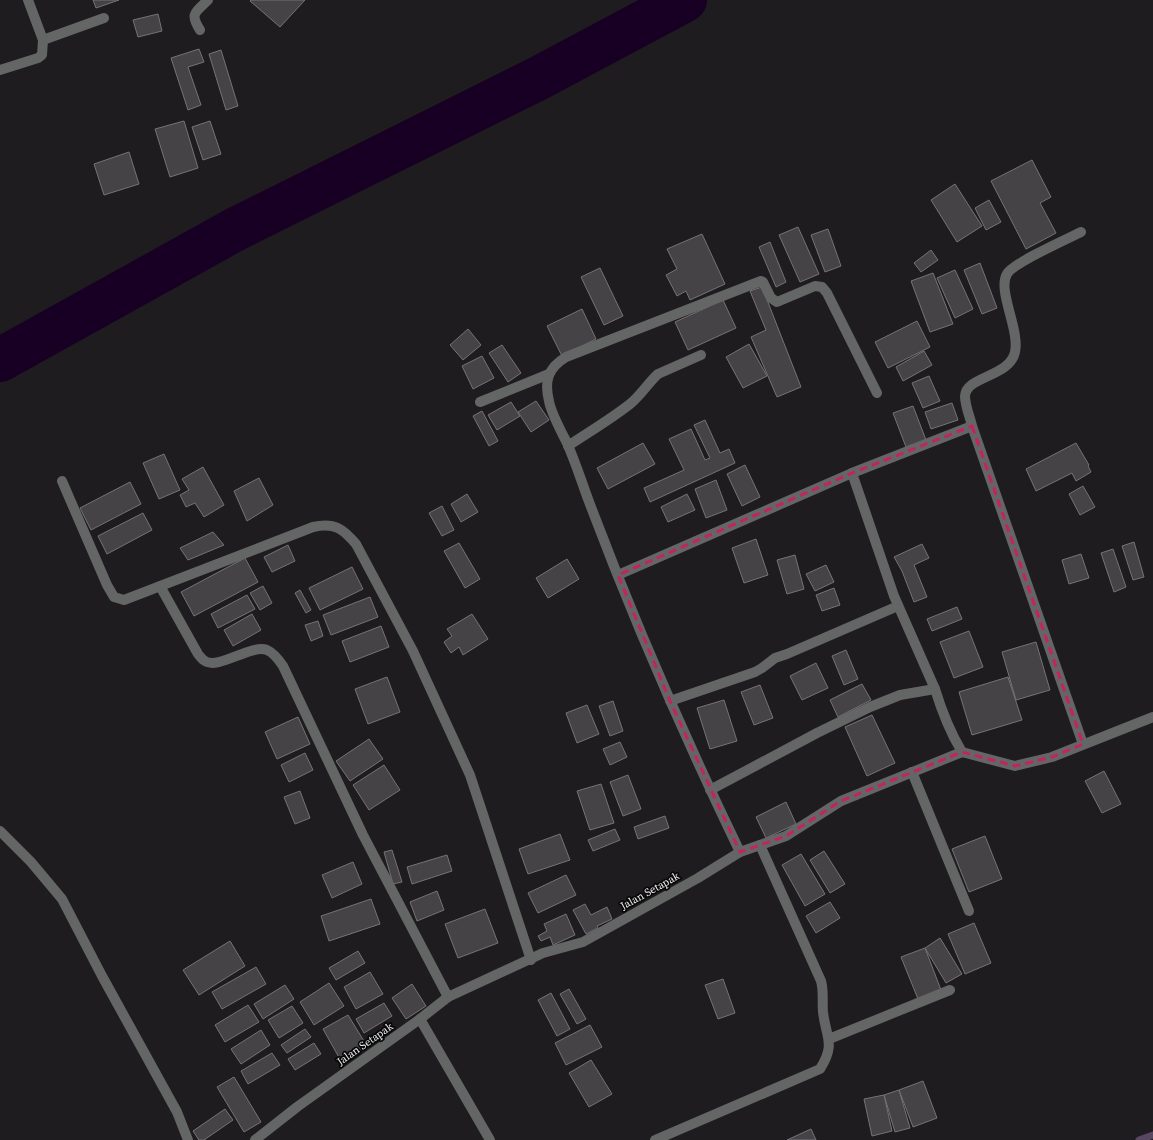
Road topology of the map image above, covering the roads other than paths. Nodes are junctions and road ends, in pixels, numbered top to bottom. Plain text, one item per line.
1 (28, 0) edge
2 (208, 0) edge
3 (104, 18) dead end
4 (200, 30) dead end
5 (43, 40) junction
6 (0, 70) edge
7 (1081, 232) dead end
8 (701, 355) dead end
9 (549, 374) junction
10 (878, 393) dead end
11 (480, 402) dead end
12 (972, 426) junction
13 (568, 446) junction
14 (852, 473) junction
15 (62, 481) dead end
16 (618, 575) junction
17 (160, 586) junction
18 (898, 606) junction
19 (934, 689) junction
20 (670, 702) junction
21 (1153, 717) edge
22 (1083, 744) junction
23 (962, 752) junction
24 (912, 772) junction
25 (710, 790) junction
26 (0, 831) edge
27 (760, 845) junction
28 (740, 852) junction
29 (969, 911) dead end
30 (531, 960) junction
31 (950, 990) dead end
32 (448, 997) junction
33 (420, 1019) junction
34 (829, 1039) junction
35 (188, 1140) edge
36 (255, 1140) edge
37 (490, 1140) edge
38 (655, 1140) edge

1 - 5 street
2 - 4 street
3 - 5 street
5 - 6 street
7 - 12 street
8 - 13 street
9 - 10 street
9 - 11 street
9 - 13 street
12 - 14 street
12 - 22 street
13 - 16 street
14 - 16 street
14 - 18 street
15 - 17 street
16 - 20 street
17 - 30 street
17 - 32 street
18 - 19 street
18 - 20 street
19 - 23 street
19 - 25 street
20 - 25 street
21 - 22 street
22 - 23 street
23 - 24 street, Jalan Setapak
24 - 27 street, Jalan Setapak
24 - 29 street
25 - 28 street
26 - 35 street
27 - 28 street, Jalan Setapak
27 - 34 street
28 - 30 street, Jalan Setapak
30 - 32 street, Jalan Setapak
31 - 34 street
32 - 33 street, Jalan Setapak
33 - 36 street, Jalan Setapak
33 - 37 street
34 - 38 street

